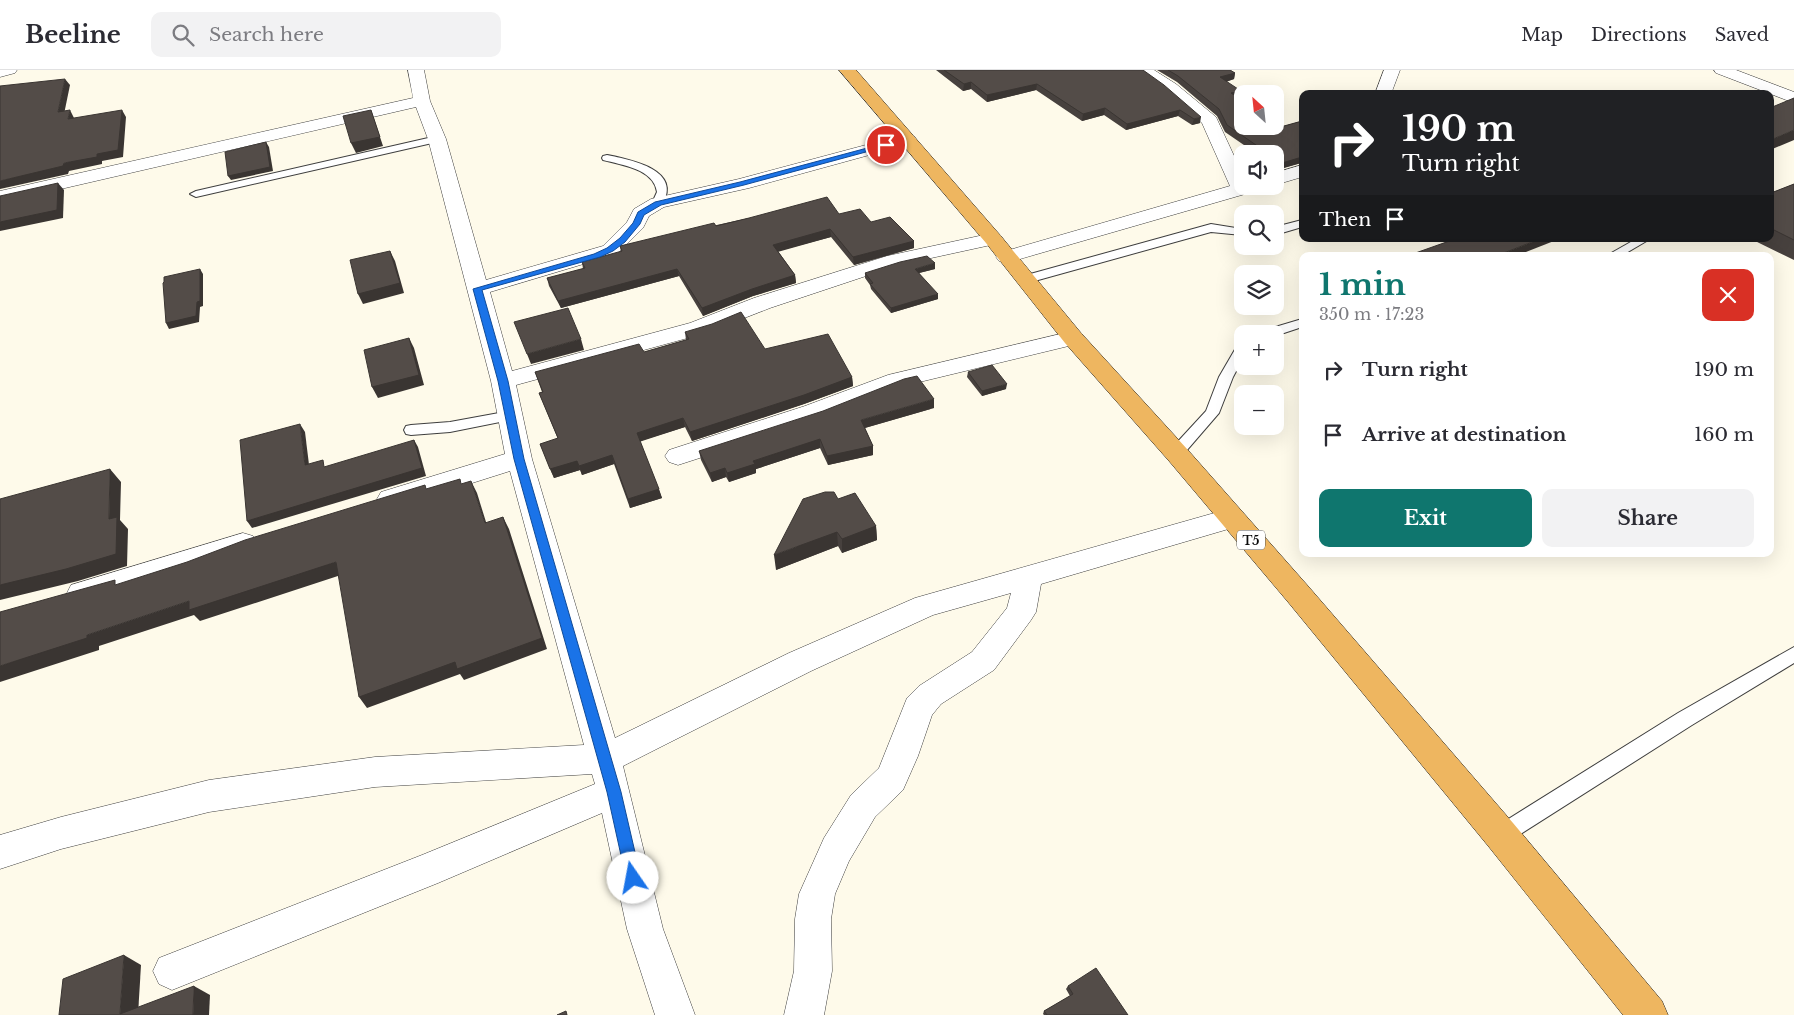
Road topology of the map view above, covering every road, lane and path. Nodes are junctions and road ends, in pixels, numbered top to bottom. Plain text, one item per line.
1 (9, 70) edge
2 (416, 70) edge
3 (847, 70) edge
4 (1143, 70) edge
5 (1392, 70) edge
6 (1722, 70) edge
7 (0, 72) edge
8 (1384, 90) edge
9 (1773, 90) edge
10 (1774, 90) edge
11 (1794, 98) edge
12 (422, 101) junction
13 (437, 139) junction
14 (907, 139) junction
15 (607, 158) dead end
16 (1234, 165) edge
17 (1299, 172) edge
18 (1284, 176) edge
19 (1234, 191) edge
20 (196, 194) dead end
21 (0, 197) edge
22 (658, 203) junction
23 (1299, 224) edge
24 (1284, 228) edge
25 (1234, 231) edge
26 (1638, 242) edge
27 (1000, 248) junction
28 (1620, 252) edge
29 (1027, 279) junction
30 (478, 289) junction
31 (1299, 324) edge
32 (1284, 329) edge
33 (1073, 338) junction
34 (1234, 363) edge
35 (503, 381) junction
36 (510, 416) junction
37 (411, 430) dead end
38 (1176, 453) junction
39 (678, 456) dead end
40 (519, 459) junction
41 (369, 505) edge
42 (1232, 518) junction
43 (266, 536) edge
44 (1028, 577) junction
45 (60, 598) edge
46 (1794, 654) edge
47 (605, 759) junction
48 (614, 792) junction
49 (1501, 835) junction
50 (0, 852) edge
51 (172, 971) dead end
52 (675, 1015) edge
53 (804, 1015) edge
54 (1648, 1015) edge

1 - 7 street
2 - 12 street
3 - 14 highway, T5
4 - 16 street
5 - 8 street
6 - 9 street
10 - 11 street
12 - 13 street
12 - 21 street
13 - 20 lane
13 - 30 street
14 - 22 street
14 - 27 highway, T5
15 - 22 lane
17 - 18 street
19 - 27 street
22 - 30 street
23 - 24 lane
25 - 29 lane
26 - 28 lane
27 - 29 highway, T5
27 - 35 street
29 - 33 highway, T5
30 - 35 street
31 - 32 lane
33 - 38 highway, T5
33 - 39 street
34 - 38 lane
35 - 36 street
36 - 37 lane
36 - 40 street
38 - 42 highway, T5
40 - 41 street
40 - 47 street
42 - 44 street
42 - 49 highway, T5
43 - 45 street
44 - 47 street
44 - 53 street
46 - 49 lane
47 - 48 street
47 - 50 street
48 - 51 street
48 - 52 street
49 - 54 highway, T5

